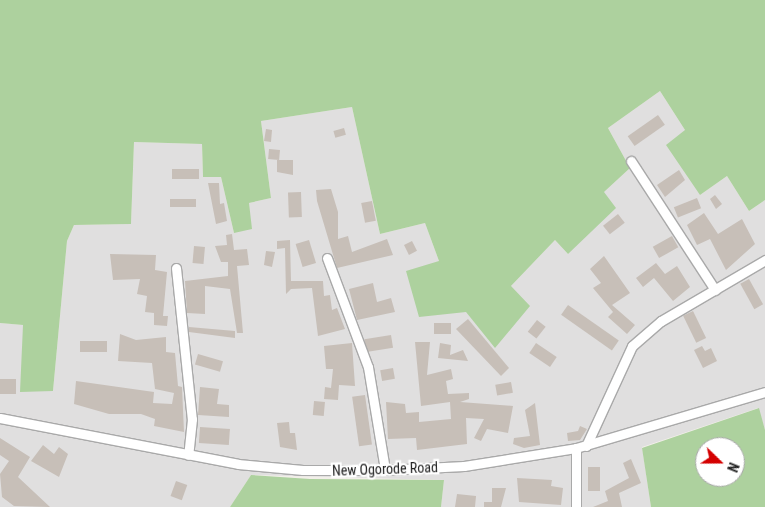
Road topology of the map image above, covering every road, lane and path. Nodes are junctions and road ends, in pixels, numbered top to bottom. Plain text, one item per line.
1 (632, 161) dead end
2 (327, 258) dead end
3 (765, 260) edge
4 (176, 268) dead end
5 (715, 290) junction
6 (765, 392) edge
7 (0, 418) edge
8 (586, 446) junction
9 (576, 448) junction
10 (188, 455) junction
11 (385, 470) junction
12 (576, 507) edge

1 - 5 street
2 - 11 street
3 - 5 street
4 - 10 street
5 - 8 street
6 - 8 street, New Ogorode Road
7 - 10 street, New Ogorode Road
8 - 9 street, New Ogorode Road
9 - 11 street, New Ogorode Road
9 - 12 street
10 - 11 street, New Ogorode Road

